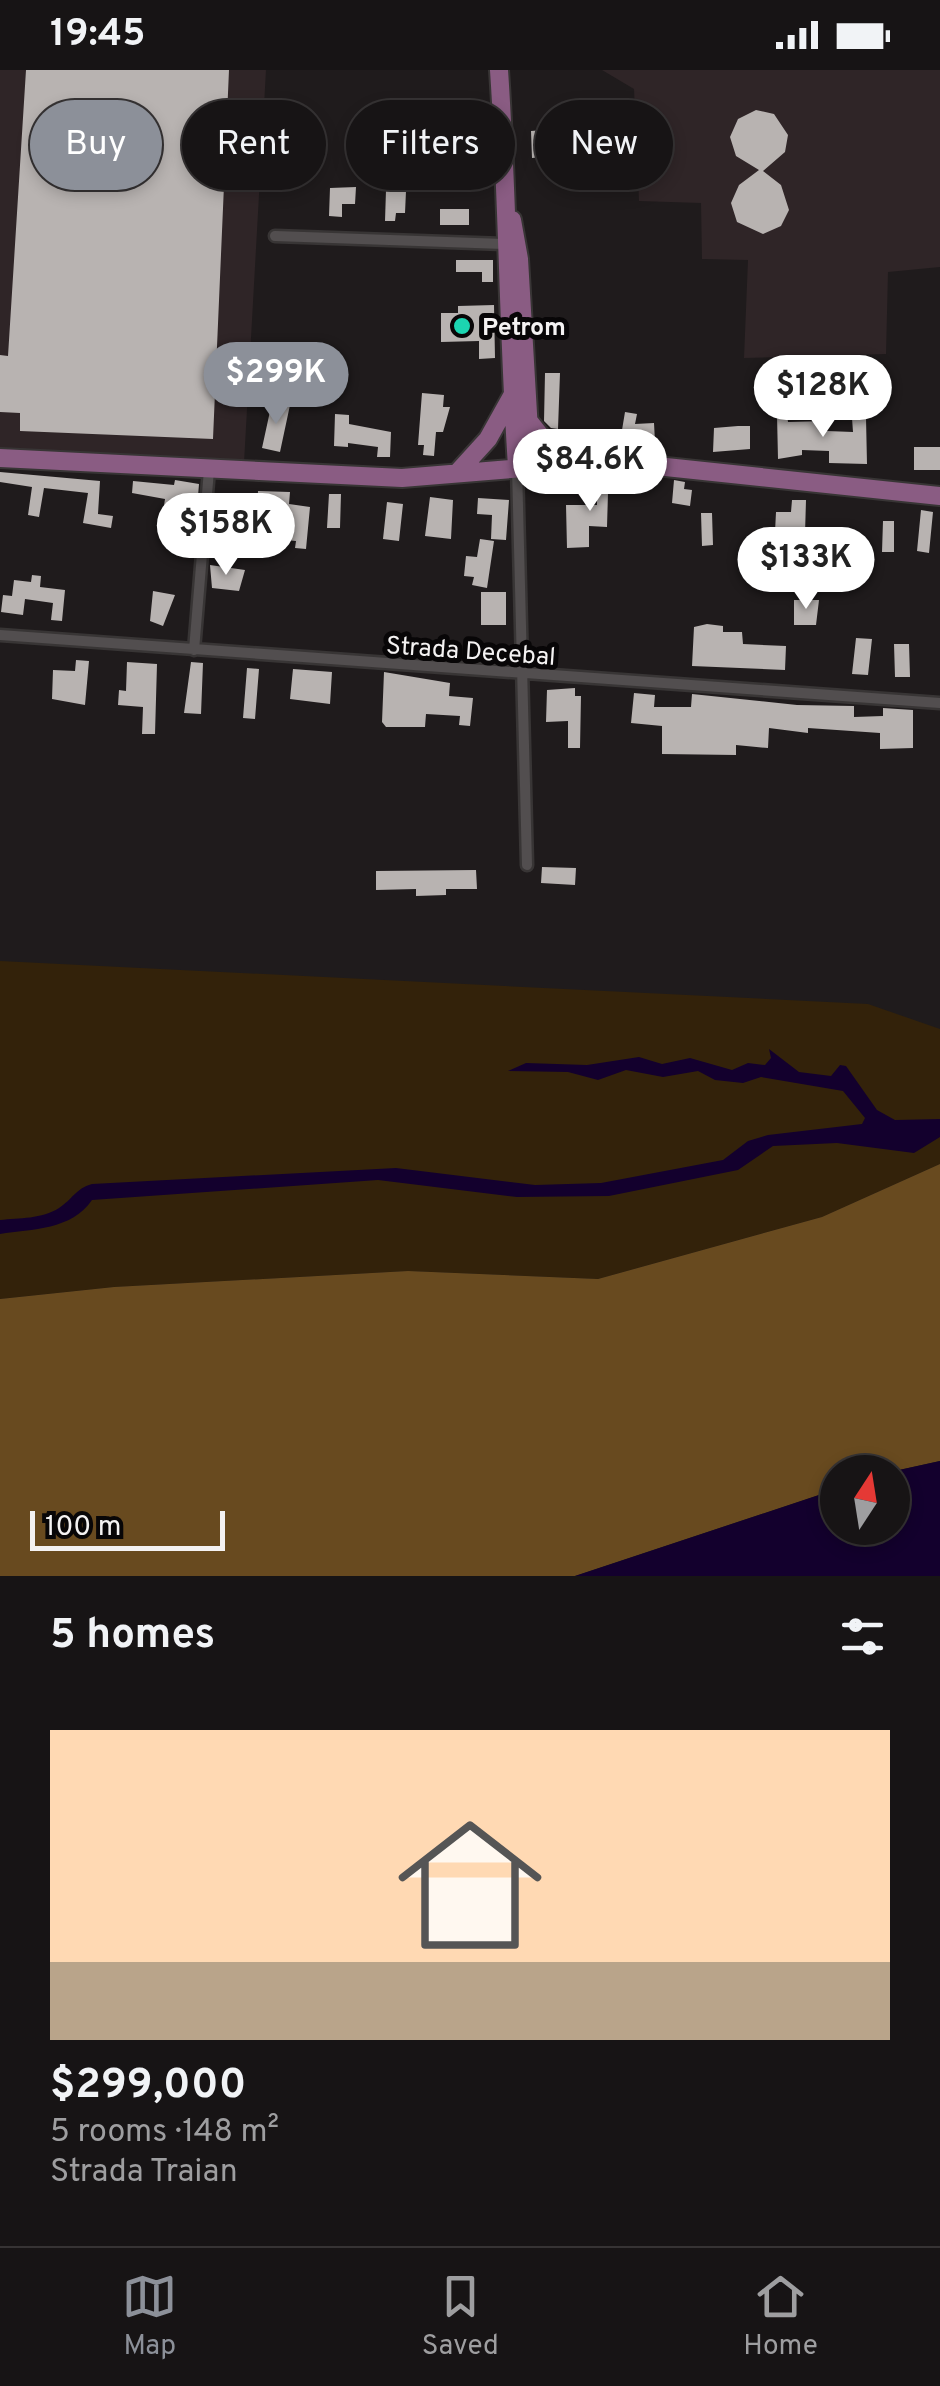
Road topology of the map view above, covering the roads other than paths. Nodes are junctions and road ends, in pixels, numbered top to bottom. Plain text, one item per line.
1 (499, 70) edge
2 (507, 194) junction
3 (276, 236) dead end
4 (504, 244) junction
5 (512, 396) junction
6 (528, 420) junction
7 (0, 458) edge
8 (609, 461) junction
9 (524, 466) junction
10 (209, 470) junction
11 (455, 474) junction
12 (940, 496) edge
13 (0, 635) edge
14 (194, 650) junction
15 (524, 674) junction
16 (940, 703) edge
17 (527, 865) dead end

1 - 2 main road
2 - 4 main road
2 - 6 main road
3 - 4 street
4 - 5 main road
5 - 9 main road
5 - 11 main road
6 - 8 main road
6 - 9 main road
7 - 10 main road
8 - 9 main road
8 - 12 main road
9 - 11 main road
9 - 15 street
10 - 11 main road
10 - 14 street
13 - 14 street, Strada Decebal
14 - 15 street, Strada Decebal
15 - 16 street, Strada Decebal
15 - 17 street

